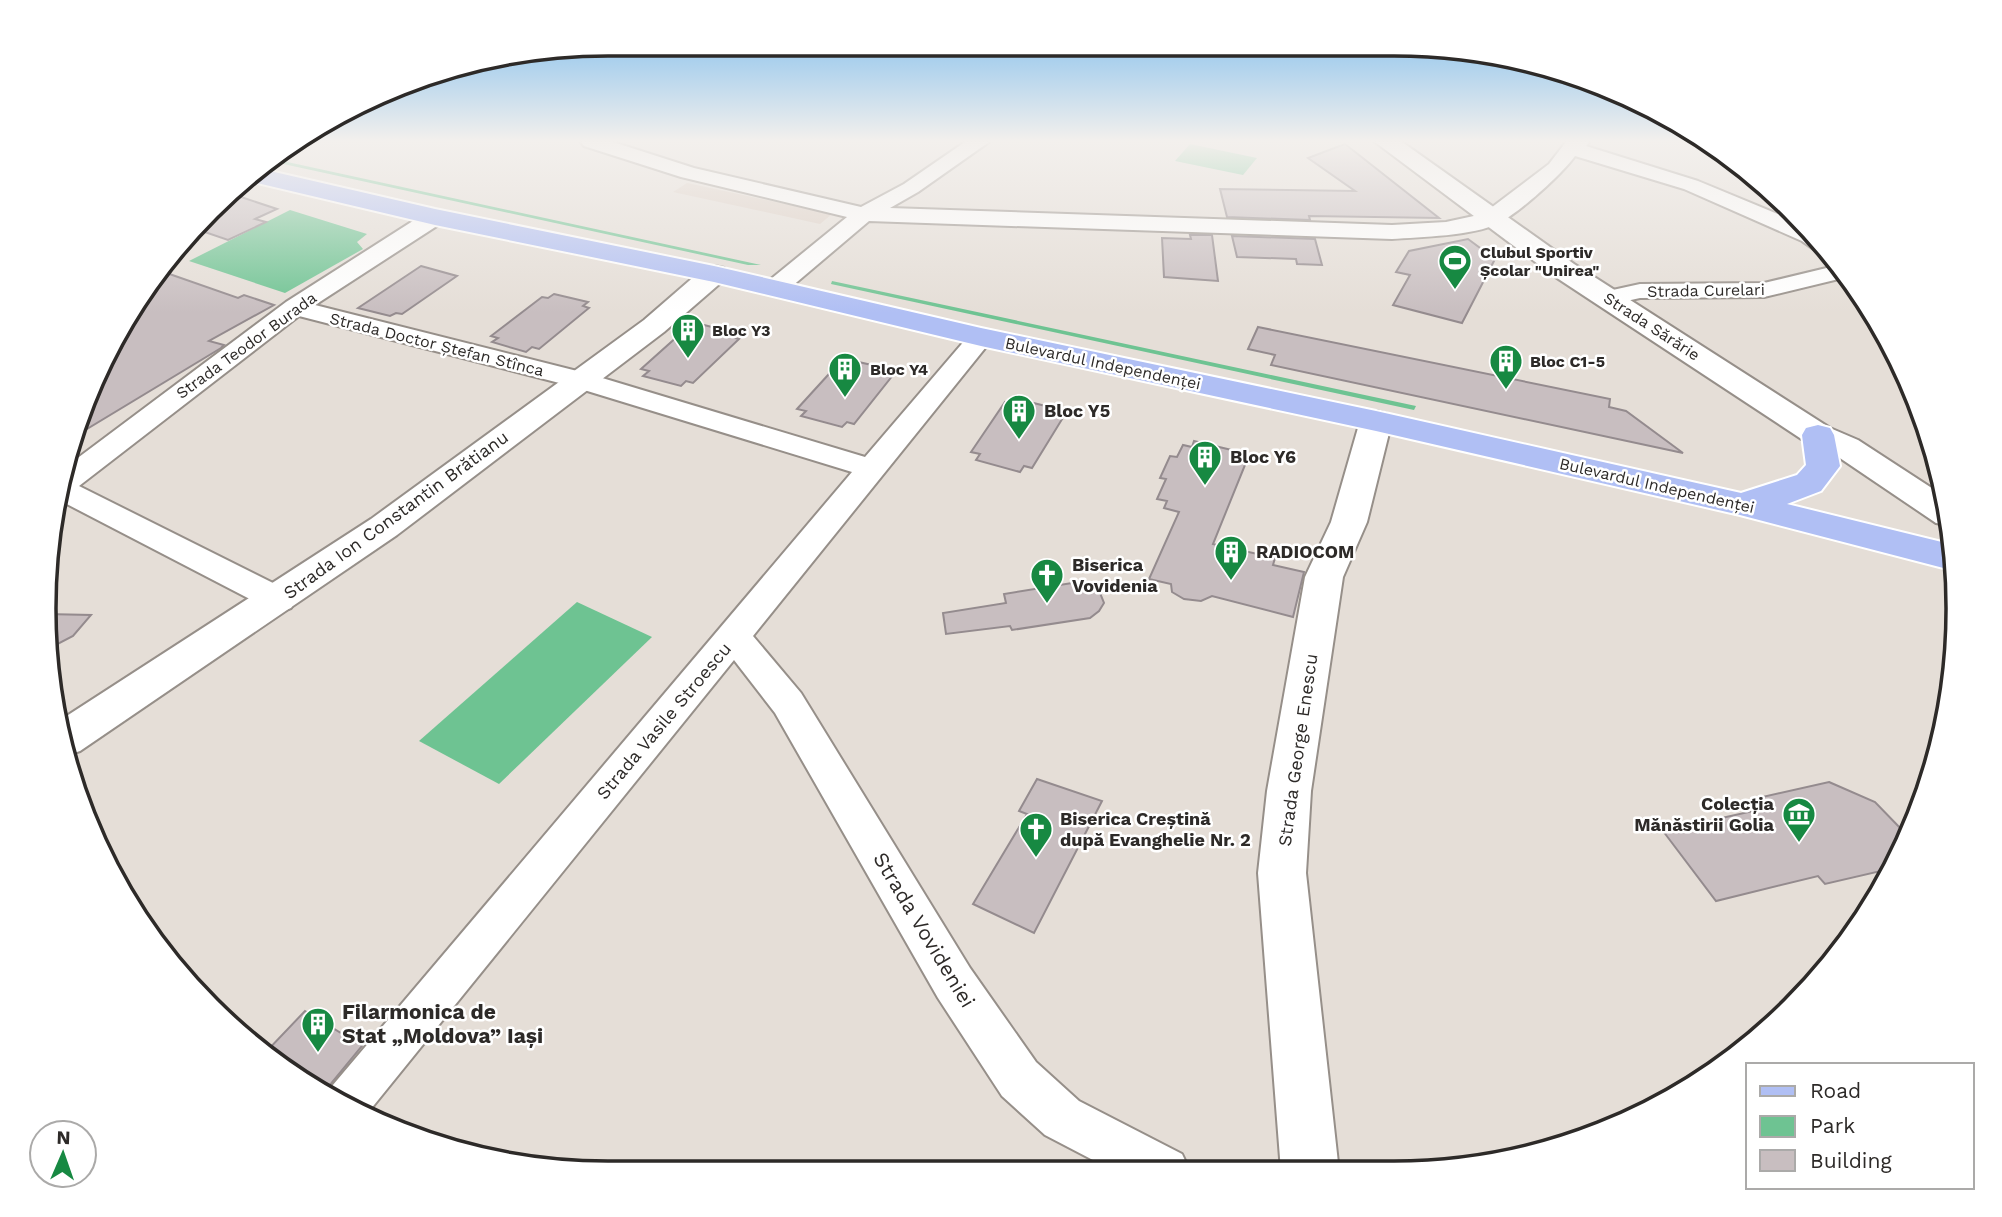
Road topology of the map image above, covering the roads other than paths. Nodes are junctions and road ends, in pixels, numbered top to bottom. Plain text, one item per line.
1 (357, 199) edge
2 (799, 199) edge
3 (891, 199) edge
4 (1463, 199) edge
5 (1516, 199) edge
6 (1723, 199) edge
7 (864, 214) junction
8 (435, 217) junction
9 (1490, 219) junction
10 (1795, 230) edge
11 (1833, 273) edge
12 (714, 274) junction
13 (775, 288) junction
14 (1608, 298) junction
15 (295, 307) junction
16 (981, 337) junction
17 (580, 380) junction
18 (1376, 421) junction
19 (1818, 435) junction
20 (873, 469) junction
21 (73, 476) edge
22 (69, 493) edge
23 (1740, 504) junction
24 (1936, 506) edge
25 (1941, 535) edge
26 (1943, 555) edge
27 (279, 600) junction
28 (734, 636) junction
29 (71, 735) edge
30 (351, 1097) edge
31 (1146, 1161) edge
32 (1309, 1161) edge

1 - 8 main road, Bulevardul Independenței
2 - 7 street
3 - 7 street
4 - 9 street, Strada Sărărie
5 - 9 street
6 - 10 street
7 - 9 street
7 - 13 street
8 - 12 main road, Bulevardul Independenței
8 - 15 street, Strada Teodor Burada
9 - 14 street, Strada Sărărie
11 - 14 street, Strada Curelari
12 - 13 main road, Bulevardul Independenței
12 - 17 street, Strada Ion Constantin Brătianu
13 - 16 main road, Bulevardul Independenței
14 - 19 street, Strada Sărărie
15 - 17 street, Strada Doctor Ștefan Stînca
15 - 21 street, Strada Teodor Burada
16 - 18 main road, Bulevardul Independenței
16 - 20 street, Strada Vasile Stroescu
17 - 20 street, Strada Doctor Ștefan Stînca
17 - 27 street, Strada Ion Constantin Brătianu
18 - 23 main road, Bulevardul Independenței
18 - 32 street, Strada George Enescu
19 - 23 main road
19 - 24 street, Strada Sărărie
19 - 25 street, Strada Sărărie
20 - 28 street, Strada Vasile Stroescu
22 - 27 street
23 - 26 main road, Bulevardul Independenței
27 - 29 street, Strada Ion Constantin Brătianu
28 - 30 street, Strada Vasile Stroescu
28 - 31 street, Strada Vovideniei

